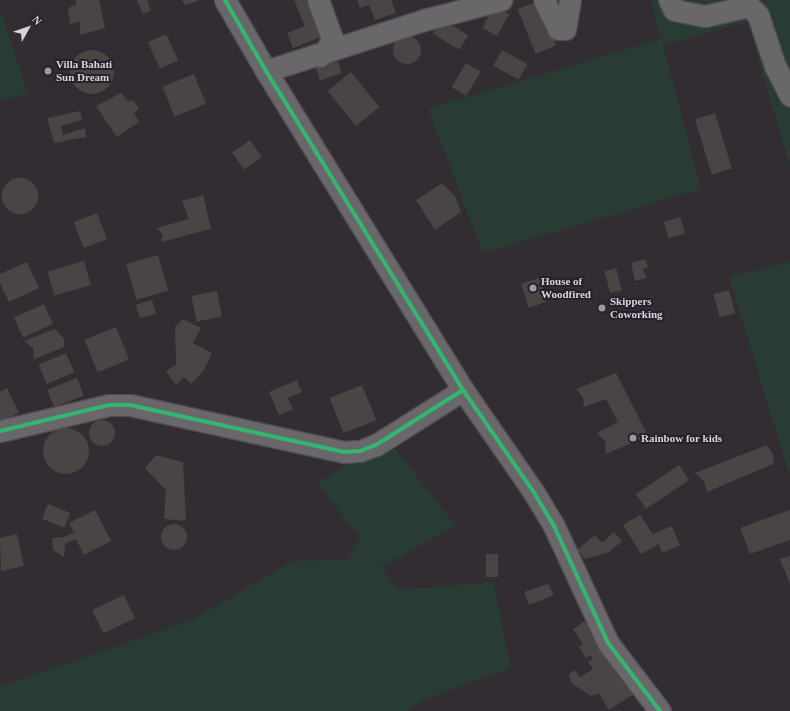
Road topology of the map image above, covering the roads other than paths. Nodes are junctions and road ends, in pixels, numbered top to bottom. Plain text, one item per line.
1 (225, 0) edge
2 (318, 0) edge
3 (502, 0) edge
4 (544, 0) edge
5 (570, 0) edge
6 (669, 0) edge
7 (320, 56) junction
8 (266, 71) junction
9 (790, 95) edge
10 (463, 390) junction
11 (0, 431) edge
12 (660, 711) edge

1 - 8 street
2 - 7 street
3 - 7 street
4 - 5 street
6 - 9 street
7 - 8 street
8 - 10 street
10 - 11 street
10 - 12 street

